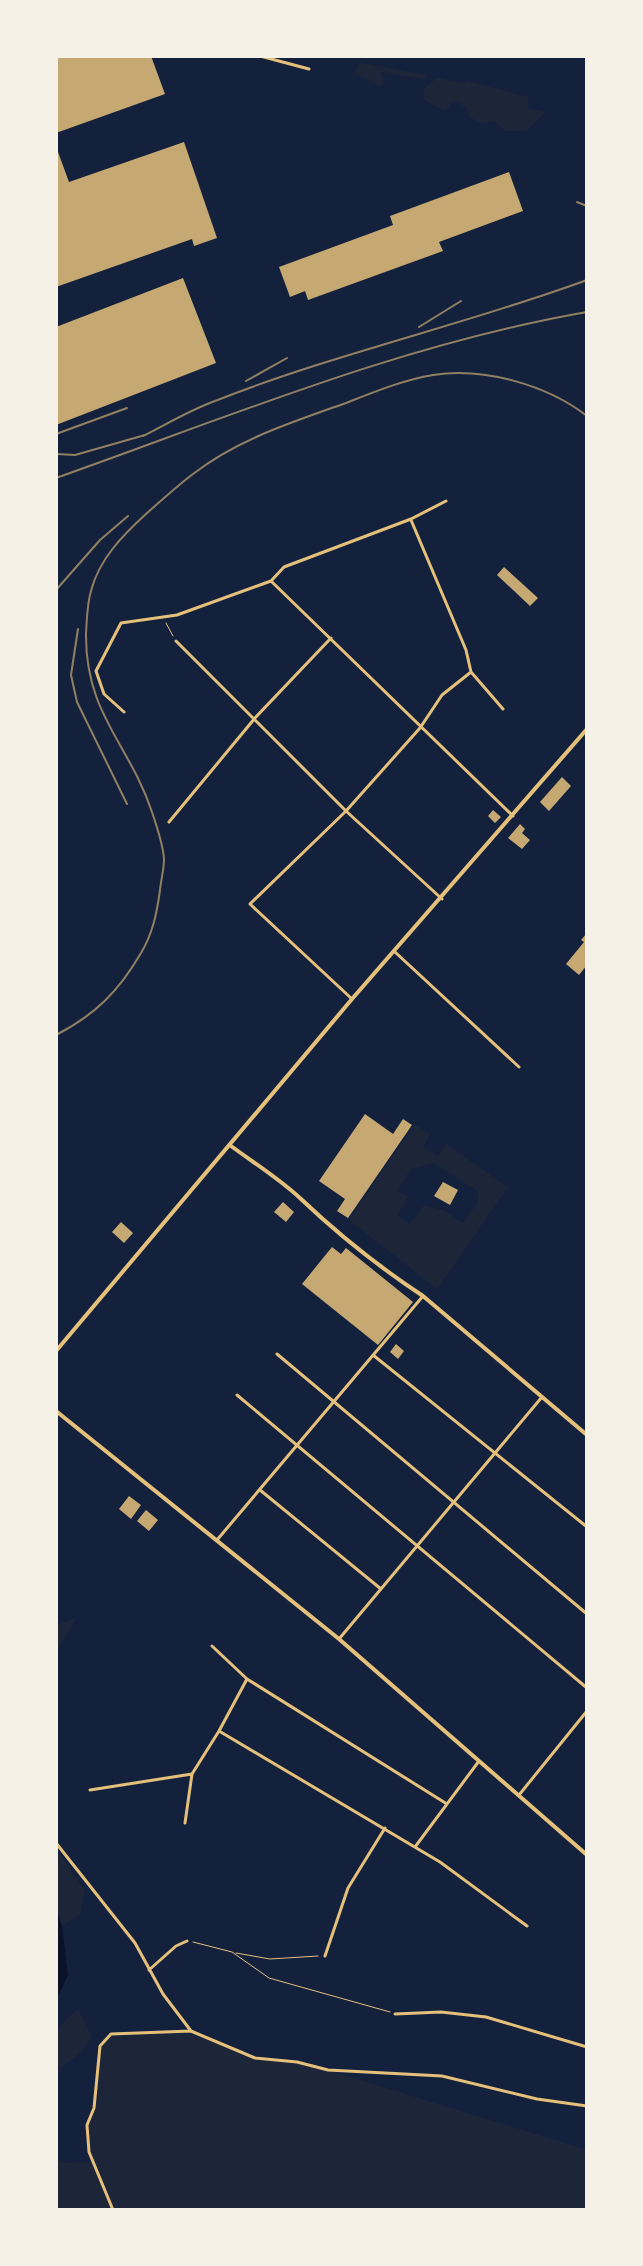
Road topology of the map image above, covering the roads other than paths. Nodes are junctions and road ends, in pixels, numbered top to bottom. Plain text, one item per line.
1 (263, 57) edge
2 (309, 69) dead end
3 (446, 501) dead end
4 (411, 519) junction
5 (271, 581) junction
6 (331, 638) junction
7 (176, 641) road end
8 (471, 672) junction
9 (503, 709) dead end
10 (124, 712) dead end
11 (255, 718) junction
12 (420, 728) junction
13 (587, 729) edge
14 (346, 811) junction
15 (513, 816) junction
16 (169, 822) dead end
17 (442, 899) junction
18 (395, 952) junction
19 (352, 999) junction
20 (519, 1067) dead end
21 (231, 1146) junction
22 (423, 1296) junction
23 (56, 1351) edge
24 (277, 1354) dead end
25 (373, 1355) junction
26 (237, 1395) dead end
27 (542, 1397) junction
28 (334, 1401) junction
29 (56, 1411) edge
30 (587, 1435) edge
31 (297, 1445) junction
32 (494, 1454) junction
33 (259, 1490) junction
34 (453, 1503) junction
35 (587, 1527) edge
36 (217, 1540) junction
37 (417, 1546) junction
38 (381, 1589) junction
39 (587, 1614) edge
40 (339, 1639) junction
41 (212, 1646) dead end
42 (247, 1679) junction
43 (587, 1688) edge
44 (587, 1711) edge
45 (219, 1731) junction
46 (479, 1761) junction
47 (192, 1774) junction
48 (90, 1790) dead end
49 (518, 1795) junction
50 (447, 1804) junction
51 (185, 1823) dead end
52 (385, 1828) junction
53 (56, 1843) edge
54 (415, 1847) junction
55 (587, 1855) edge
56 (527, 1926) dead end
57 (187, 1941) road end
58 (325, 1956) road end
59 (149, 1970) junction
60 (395, 2014) road end
61 (191, 2031) junction
62 (587, 2047) edge
63 (587, 2106) edge
64 (113, 2210) edge

1 - 2 street
3 - 4 street
4 - 5 street
4 - 8 street
5 - 6 street
5 - 10 street
6 - 11 street
6 - 12 street
7 - 11 street
8 - 9 street
8 - 12 street
11 - 14 street
11 - 16 street
12 - 14 street
12 - 15 street
13 - 15 street
14 - 17 street
14 - 19 street
15 - 17 street
17 - 18 street
18 - 19 street
18 - 20 street
19 - 21 street
21 - 22 street
21 - 23 street
22 - 25 street
22 - 27 street
24 - 28 street
25 - 28 street
25 - 32 street
26 - 31 street
27 - 30 street
27 - 32 street
28 - 31 street
28 - 34 street
29 - 36 street
31 - 33 street
31 - 37 street
32 - 34 street
32 - 35 street
33 - 36 street
33 - 38 street
34 - 37 street
34 - 39 street
36 - 40 street
37 - 38 street
37 - 43 street
38 - 40 street
40 - 46 street
41 - 42 street
42 - 45 street
42 - 50 street
44 - 49 street
45 - 47 street
45 - 52 street
46 - 49 street
46 - 50 street
47 - 48 street
47 - 51 street
49 - 55 street
50 - 54 street
52 - 54 street
52 - 58 street
53 - 59 street
54 - 56 street
57 - 59 street
59 - 61 street
60 - 62 street
61 - 63 street
61 - 64 street

